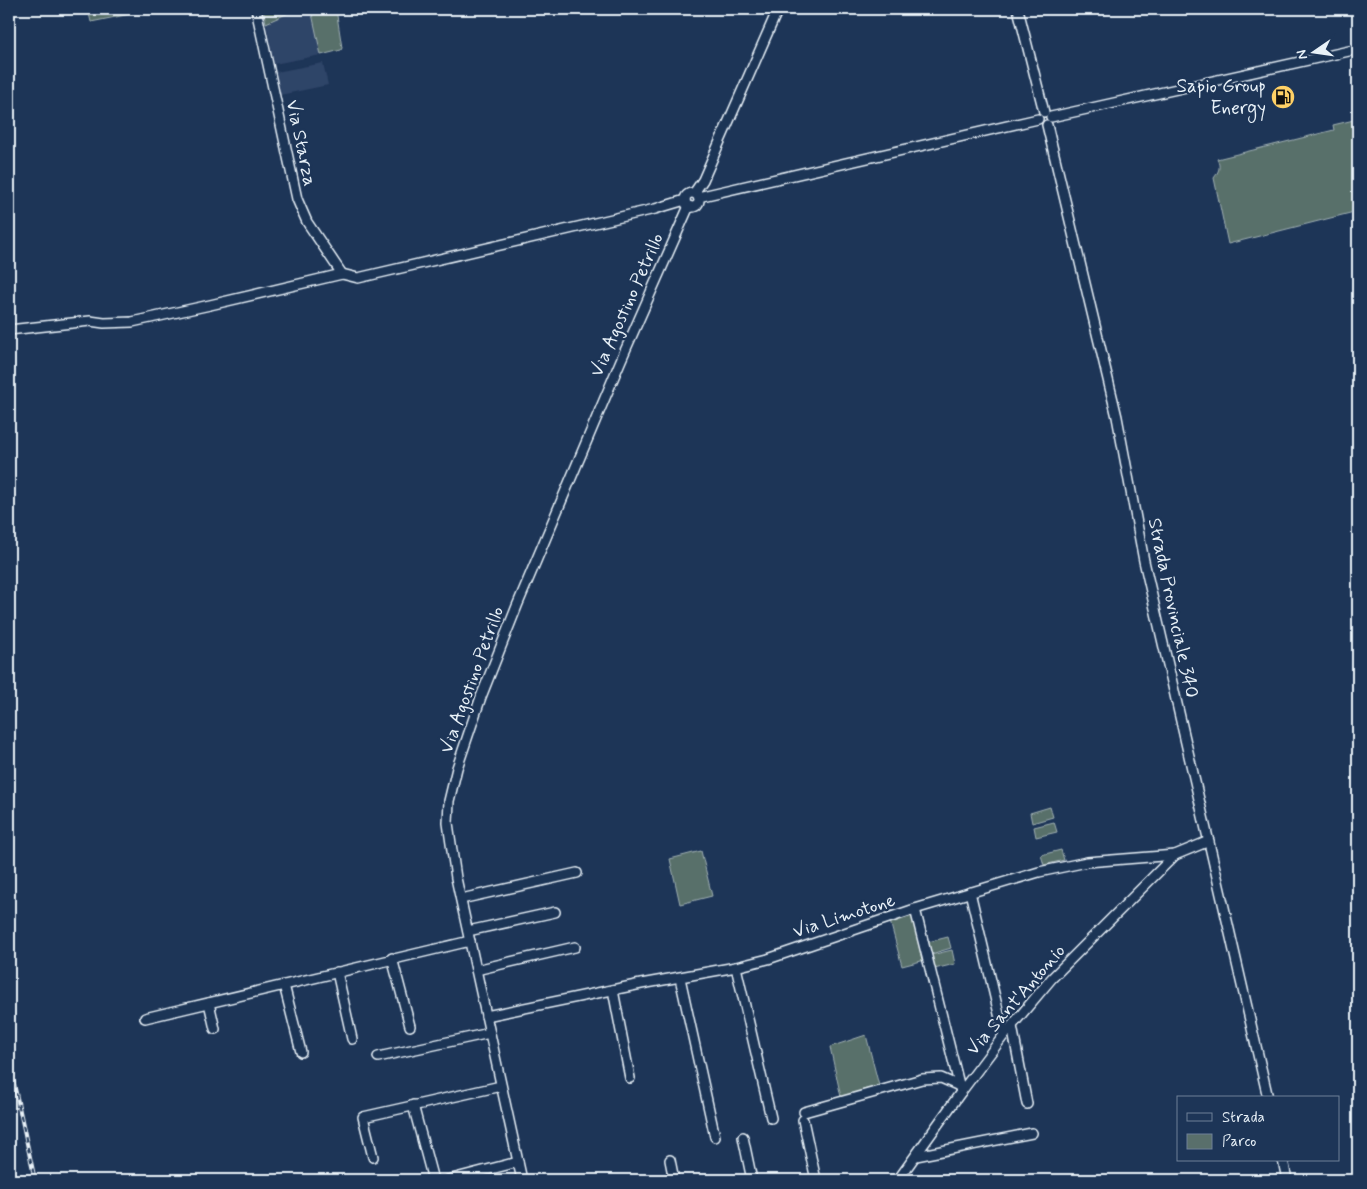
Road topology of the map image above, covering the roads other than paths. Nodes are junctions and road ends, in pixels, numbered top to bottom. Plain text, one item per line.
1 (256, 9) edge
2 (778, 9) edge
3 (1018, 9) edge
4 (1358, 49) edge
5 (1045, 118) junction
6 (696, 195) junction
7 (687, 203) junction
8 (342, 274) junction
9 (9, 330) edge
10 (1209, 841) junction
11 (1175, 855) junction
12 (577, 873) dead end
13 (970, 892) junction
14 (461, 898) junction
15 (915, 909) junction
16 (555, 912) dead end
17 (469, 936) junction
18 (575, 947) dead end
19 (392, 958) junction
20 (736, 967) junction
21 (476, 970) junction
22 (337, 972) junction
23 (680, 978) junction
24 (284, 985) junction
25 (613, 990) junction
26 (209, 1003) junction
27 (486, 1016) junction
28 (145, 1018) dead end
29 (410, 1026) dead end
30 (1012, 1026) junction
31 (215, 1029) dead end
32 (490, 1033) junction
33 (1004, 1035) junction
34 (352, 1039) dead end
35 (301, 1052) dead end
36 (378, 1057) dead end
37 (630, 1078) dead end
38 (501, 1086) junction
39 (960, 1089) junction
40 (1268, 1096) edge
41 (1027, 1104) dead end
42 (413, 1105) junction
43 (771, 1118) dead end
44 (1032, 1133) dead end
45 (715, 1137) dead end
46 (743, 1137) dead end
47 (916, 1156) junction
48 (373, 1157) dead end
49 (670, 1160) dead end
50 (518, 1162) junction
51 (1283, 1162) edge
52 (433, 1180) edge
53 (448, 1180) edge
54 (522, 1180) edge
55 (674, 1180) edge
56 (752, 1180) edge
57 (816, 1180) edge
58 (898, 1180) edge
59 (1287, 1180) edge

1 - 8 street, Via Starza
2 - 6 street
3 - 5 street, Strada Provinciale 340
4 - 5 street
5 - 6 street
5 - 10 street, Strada Provinciale 340
6 - 7 street
7 - 8 street
7 - 14 street, Via Agostino Petrillo
8 - 9 street
10 - 11 street, Via Limotone
10 - 40 street, Strada Provinciale 340
11 - 13 street, Via Limotone
11 - 30 street, Via Sant'Antonio
12 - 14 street
13 - 15 street, Via Limotone
13 - 33 street
14 - 17 street, Via Agostino Petrillo
15 - 20 street, Via Limotone
15 - 39 street
16 - 17 street
17 - 19 street
17 - 21 street, Via Agostino Petrillo
18 - 21 street
19 - 22 street
19 - 29 street
20 - 23 street, Via Limotone
20 - 43 street
21 - 27 street, Via Agostino Petrillo
22 - 24 street
22 - 34 street
23 - 25 street, Via Limotone
23 - 45 street
24 - 26 street
24 - 35 street
25 - 27 street, Via Limotone
25 - 37 street
26 - 28 street
26 - 31 street
27 - 32 street, Via Agostino Petrillo
30 - 33 street, Via Sant'Antonio
30 - 41 street
32 - 36 street
32 - 38 street, Via Agostino Petrillo
33 - 39 street, Via Sant'Antonio
38 - 42 street
38 - 50 street, Via Agostino Petrillo
39 - 47 street, Via Sant'Antonio
39 - 57 street
42 - 48 street
42 - 52 street
44 - 47 street
46 - 56 street
47 - 58 street, Via Sant'Antonio
49 - 55 street
50 - 53 street
50 - 54 street, Via Agostino Petrillo
51 - 59 street

